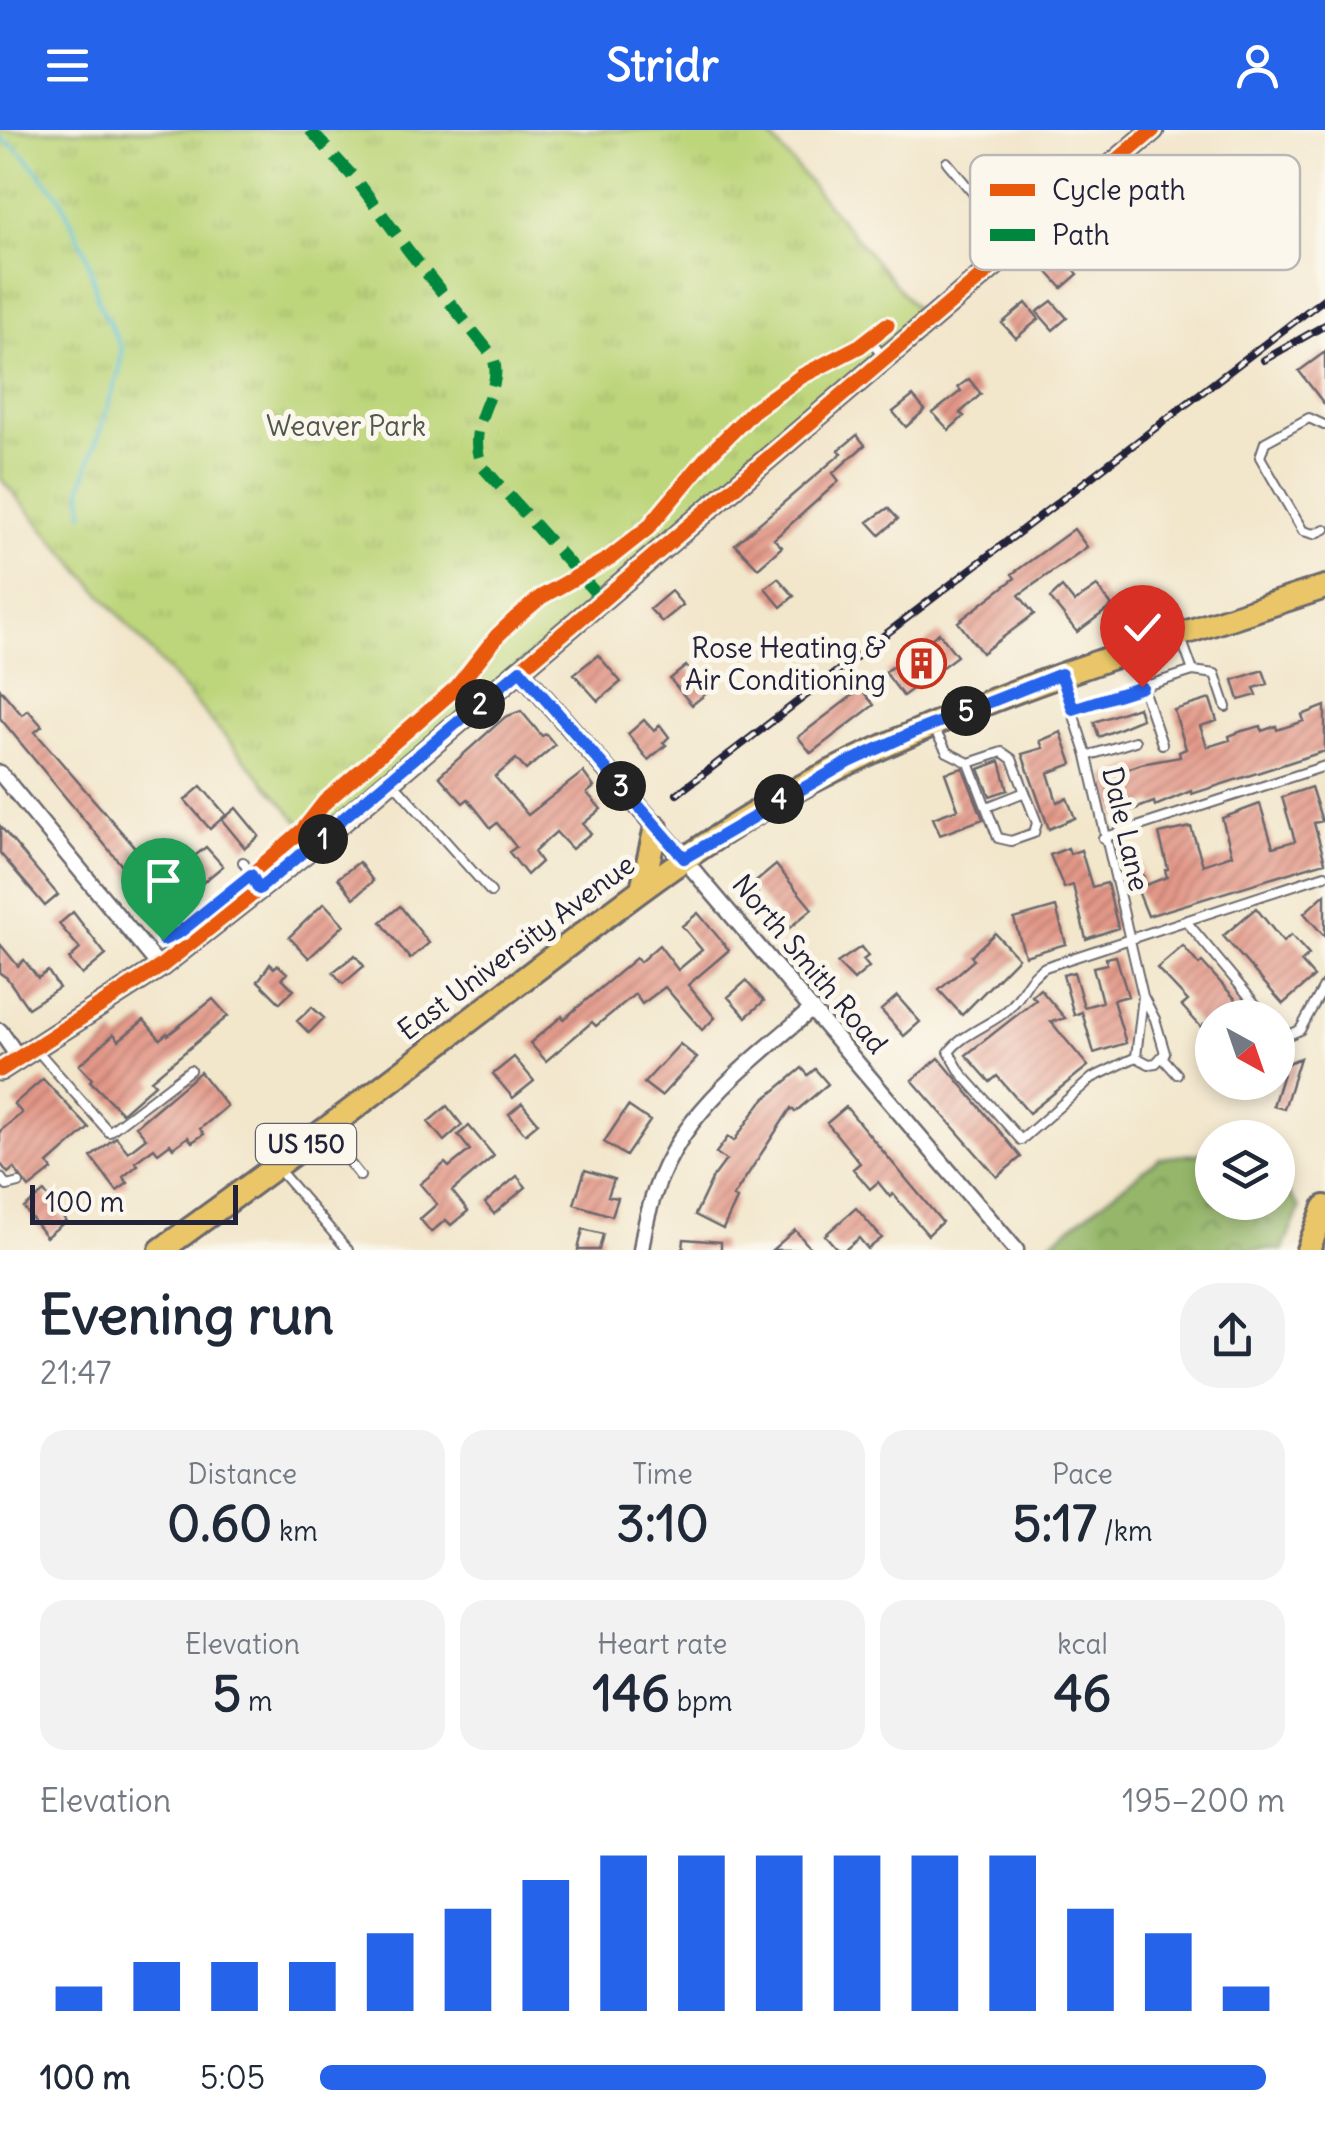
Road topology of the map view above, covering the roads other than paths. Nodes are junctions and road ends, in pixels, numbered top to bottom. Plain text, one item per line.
1 (1152, 130) edge
2 (1123, 155) edge
3 (947, 162) dead end
4 (970, 190) edge
5 (988, 270) edge
6 (870, 339) dead end
7 (883, 358) junction
8 (1325, 425) edge
9 (1325, 529) edge
10 (1325, 587) edge
11 (1180, 634) junction
12 (1130, 650) junction
13 (520, 670) junction
14 (1193, 671) junction
15 (1061, 674) junction
16 (1142, 687) junction
17 (1226, 707) dead end
18 (1073, 709) junction
19 (932, 725) junction
20 (1135, 741) dead end
21 (1162, 744) dead end
22 (1086, 756) junction
23 (970, 763) junction
24 (1325, 766) edge
25 (0, 773) edge
26 (391, 780) junction
27 (1025, 792) junction
28 (986, 807) junction
29 (656, 827) junction
30 (1104, 838) junction
31 (684, 858) junction
32 (243, 862) dead end
33 (1325, 876) edge
34 (259, 889) junction
35 (642, 889) junction
36 (491, 892) dead end
37 (1186, 920) junction
38 (1129, 940) junction
39 (160, 967) junction
40 (1325, 985) edge
41 (1143, 996) junction
42 (1252, 1000) edge
43 (812, 1009) junction
44 (0, 1030) edge
45 (1295, 1035) edge
46 (27, 1053) junction
47 (1136, 1057) junction
48 (1162, 1057) junction
49 (0, 1070) edge
50 (190, 1070) dead end
51 (1177, 1074) dead end
52 (324, 1130) junction
53 (276, 1167) junction
54 (360, 1176) dead end
55 (0, 1177) edge
56 (19, 1183) dead end
57 (1325, 1207) edge
58 (161, 1250) edge
59 (348, 1250) edge
60 (642, 1250) edge
61 (1016, 1250) edge
62 (1308, 1250) edge

1 - 2 main road
3 - 4 lane
5 - 7 main road
6 - 7 lane
7 - 13 main road
8 - 9 lane
10 - 11 main road, East University Avenue / US 150
11 - 12 main road, East University Avenue / US 150
11 - 14 lane
12 - 15 main road, East University Avenue / US 150
12 - 16 lane
13 - 26 main road
13 - 29 street, North Smith Road
14 - 16 lane
14 - 17 lane
15 - 18 lane, Dale Lane
15 - 19 main road, East University Avenue / US 150
16 - 18 lane
16 - 21 lane
18 - 22 lane, Dale Lane
19 - 23 lane
19 - 31 main road, East University Avenue / US 150
20 - 22 lane
22 - 30 lane, Dale Lane
23 - 27 lane
23 - 28 lane
24 - 30 lane
25 - 39 street
26 - 34 main road
26 - 36 lane
27 - 28 lane
27 - 28 lane
29 - 31 street, North Smith Road
29 - 35 main road
30 - 38 lane, Dale Lane
31 - 35 main road, East University Avenue / US 150
31 - 43 street, North Smith Road
32 - 34 lane
33 - 37 lane
34 - 39 main road
35 - 52 main road, East University Avenue / US 150
37 - 38 lane
37 - 42 lane
38 - 41 lane, Dale Lane
38 - 47 lane
39 - 46 main road
40 - 45 lane
41 - 47 lane, Dale Lane
41 - 48 lane, Dale Lane
43 - 60 street
43 - 61 street, North Smith Road
44 - 46 street
46 - 49 main road
46 - 50 lane
47 - 48 lane
48 - 51 lane
52 - 53 main road, East University Avenue / US 150
52 - 54 lane
53 - 58 main road, East University Avenue / US 150
53 - 59 lane
55 - 56 lane
57 - 62 main road

